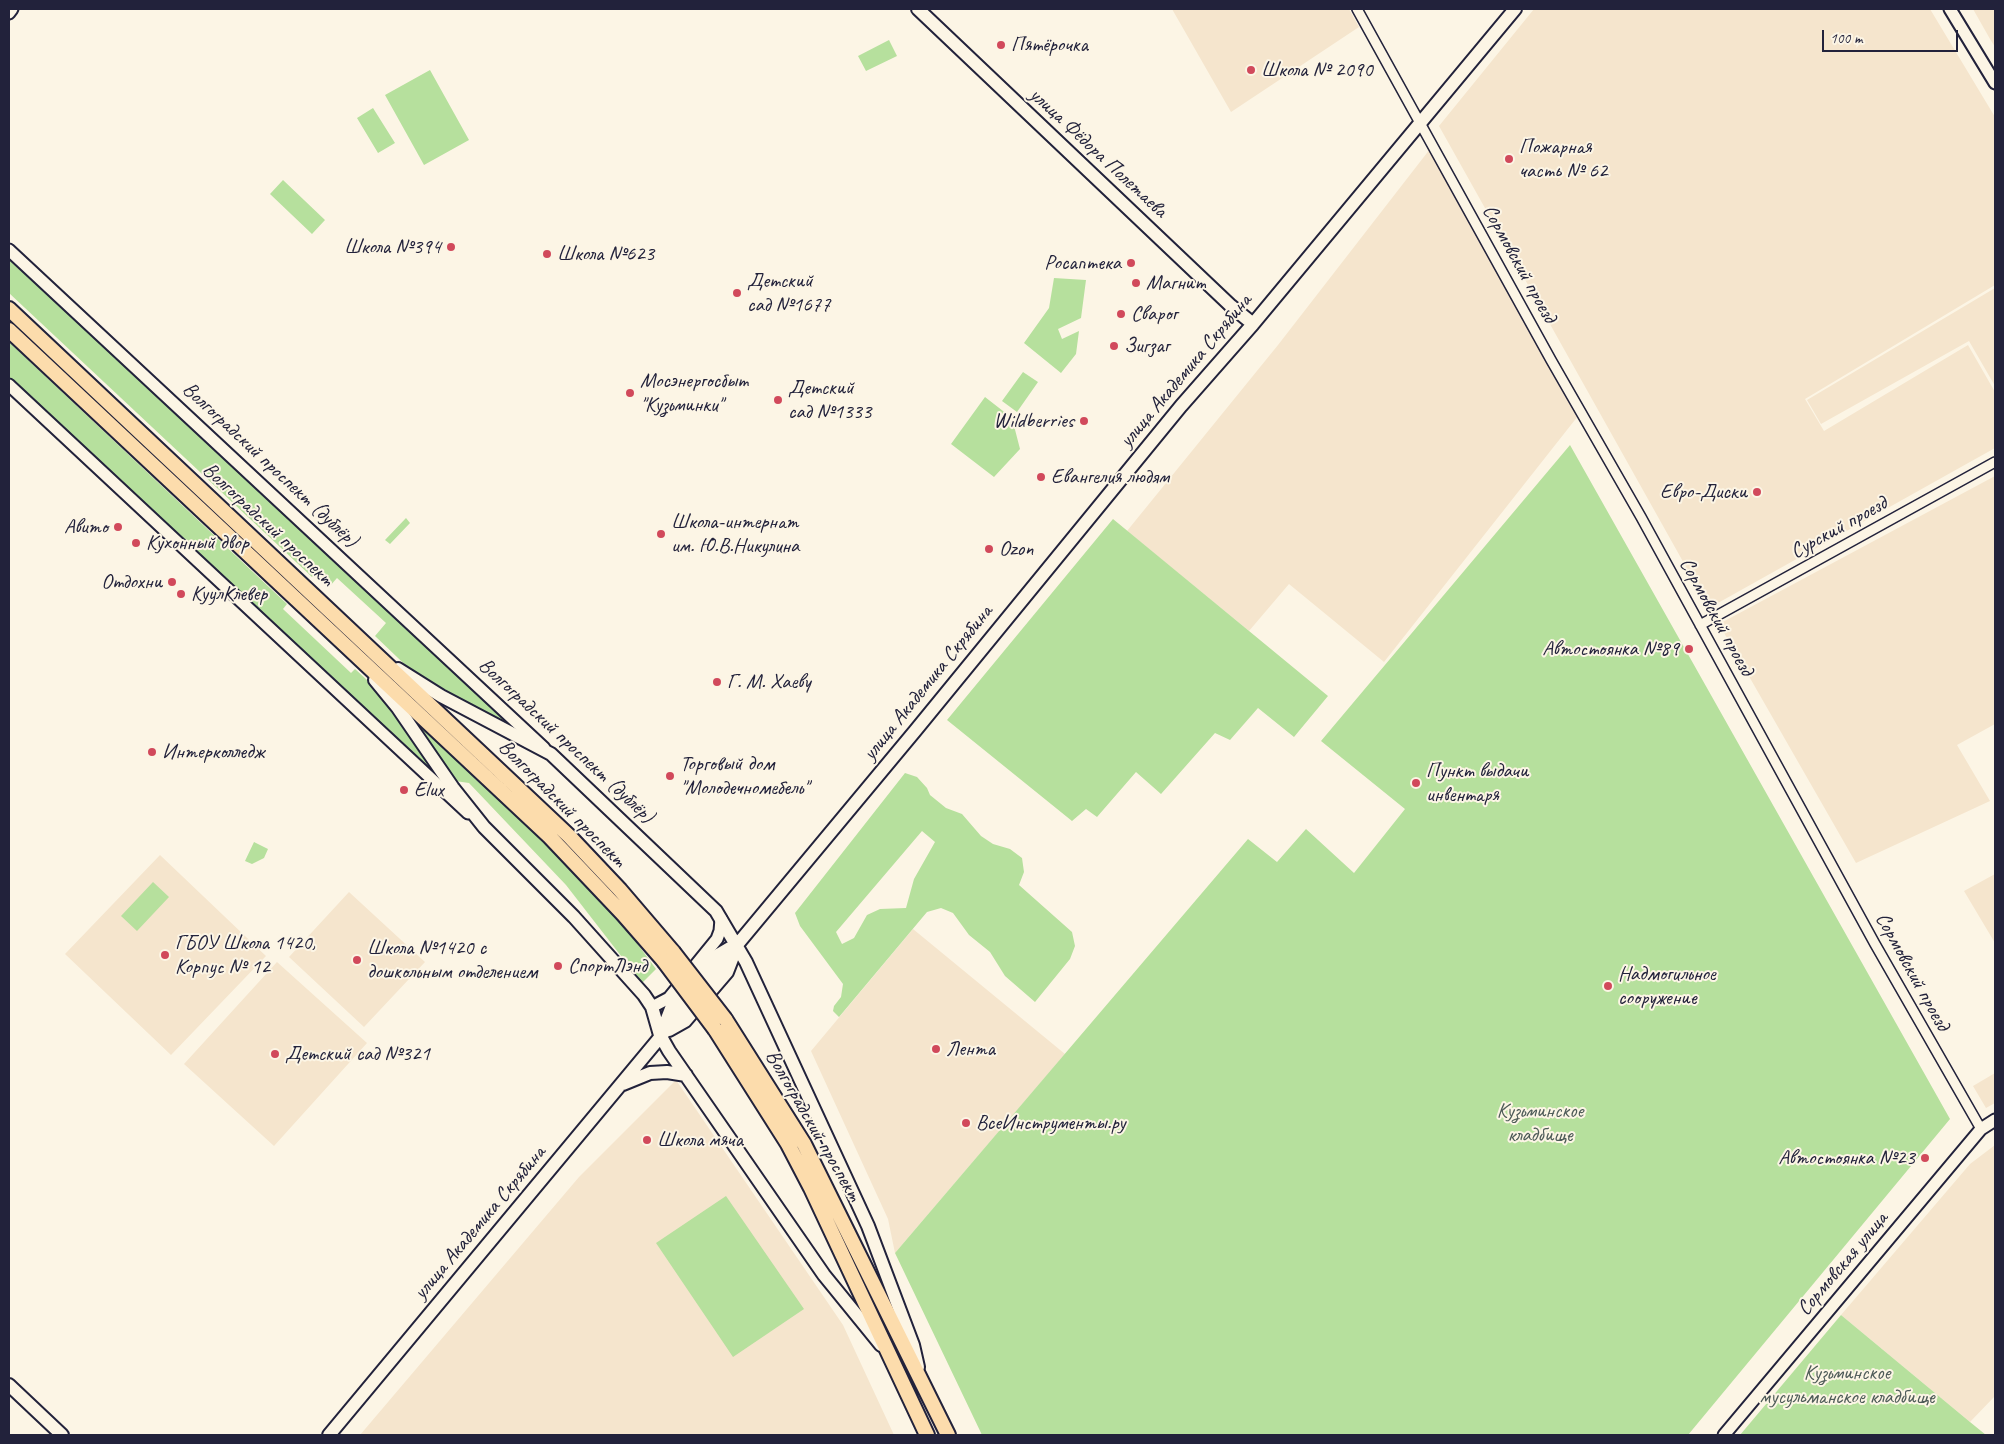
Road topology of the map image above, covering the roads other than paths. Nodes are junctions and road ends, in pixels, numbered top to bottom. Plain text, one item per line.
1 (12, 9) edge
2 (918, 9) edge
3 (1357, 9) edge
4 (1515, 9) edge
5 (1950, 9) edge
6 (9, 12) edge
7 (1995, 83) edge
8 (1421, 122) junction
9 (9, 250) edge
10 (9, 309) edge
11 (1253, 324) junction
12 (9, 330) edge
13 (9, 385) edge
14 (1995, 462) edge
15 (1700, 625) junction
16 (337, 637) junction
17 (369, 647) junction
18 (551, 754) junction
19 (484, 827) junction
20 (721, 919) junction
21 (737, 944) junction
22 (668, 956) junction
23 (652, 1006) junction
24 (720, 1024) junction
25 (660, 1036) junction
26 (686, 1075) junction
27 (618, 1088) junction
28 (1995, 1120) edge
29 (1981, 1129) junction
30 (887, 1351) junction
31 (922, 1384) junction
32 (9, 1385) edge
33 (62, 1435) edge
34 (330, 1435) edge
35 (926, 1435) edge
36 (948, 1435) edge
37 (1724, 1435) edge

1 - 6 street
2 - 11 main road, улица Фёдора Полетаева
3 - 8 street, Сормовский проезд
4 - 8 main road, улица Академика Скрябина
5 - 7 street
8 - 11 main road, улица Академика Скрябина
8 - 15 street, Сормовский проезд
9 - 18 street, Волгоградский проспект (дублёр)
10 - 17 main road, Волгоградский проспект
11 - 21 main road, улица Академика Скрябина
12 - 16 main road, Волгоградский проспект
13 - 19 street
14 - 15 street, Сурский проезд
15 - 29 street, Сормовский проезд
16 - 19 main road
16 - 22 main road, Волгоградский проспект
17 - 18 main road
17 - 22 main road, Волгоградский проспект
18 - 20 main road, Волгоградский проспект (дублёр)
19 - 23 main road
20 - 21 main road, Волгоградский проспект (дублёр)
20 - 23 street
21 - 25 main road, улица Академика Скрябина
21 - 25 main road, улица Академика Скрябина
21 - 31 main road, Волгоградский проспект (дублёр)
22 - 24 main road, Волгоградский проспект, bridge
23 - 25 main road
24 - 30 main road, Волгоградский проспект
24 - 31 main road, Волгоградский проспект
25 - 26 main road
25 - 27 main road, улица Академика Скрябина
26 - 27 main road
26 - 30 main road
27 - 34 main road, улица Академика Скрябина
28 - 29 street, Сормовская улица
29 - 37 street, Сормовская улица
30 - 35 main road, Волгоградский проспект
31 - 36 main road, Волгоградский проспект
32 - 33 main road

